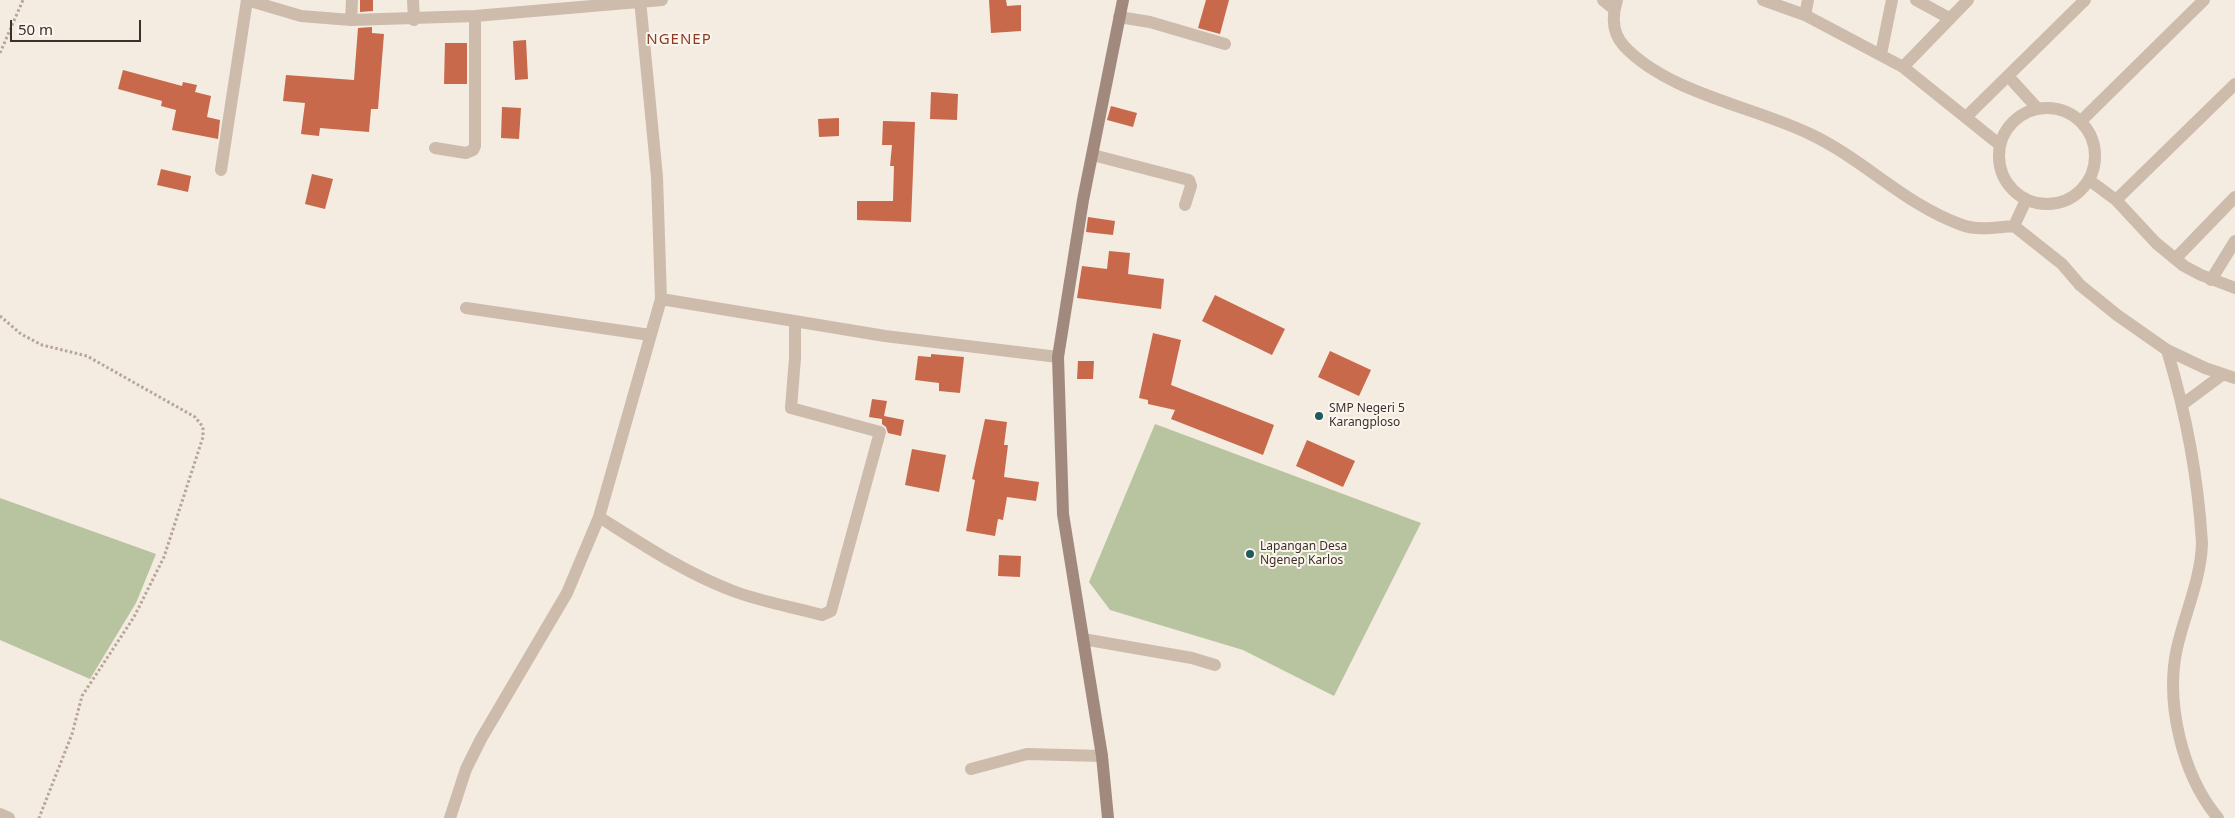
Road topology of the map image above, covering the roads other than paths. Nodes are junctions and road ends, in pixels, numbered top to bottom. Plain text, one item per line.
1 (247, 0) edge
2 (352, 0) edge
3 (413, 0) edge
4 (662, 0) edge
5 (1123, 0) edge
6 (1604, 0) edge
7 (1763, 0) edge
8 (1808, 0) edge
9 (1892, 0) edge
10 (1916, 0) edge
11 (1968, 0) edge
12 (2085, 0) edge
13 (2204, 0) edge
14 (640, 1) edge
15 (542, 5) edge
16 (1615, 5) edge
17 (1805, 15) junction
18 (476, 16) junction
19 (1120, 17) junction
20 (1949, 18) junction
21 (351, 20) junction
22 (414, 20) junction
23 (1225, 44) dead end
24 (1881, 54) junction
25 (1903, 67) junction
26 (2008, 76) junction
27 (2235, 84) edge
28 (2038, 109) junction
29 (1966, 117) junction
30 (2081, 121) junction
31 (2000, 145) junction
32 (435, 148) dead end
33 (1093, 154) junction
34 (221, 170) dead end
35 (2089, 180) junction
36 (2235, 198) edge
37 (2026, 200) junction
38 (2116, 200) junction
39 (1186, 205) dead end
40 (2014, 226) junction
41 (2235, 240) edge
42 (2175, 259) junction
43 (2211, 280) junction
44 (2235, 288) edge
45 (661, 298) junction
46 (466, 308) dead end
47 (795, 322) junction
48 (650, 335) junction
49 (2167, 350) junction
50 (1058, 357) junction
51 (2222, 375) junction
52 (2235, 378) edge
53 (2183, 404) junction
54 (599, 517) junction
55 (1083, 639) junction
56 (1215, 665) dead end
57 (1102, 756) junction
58 (971, 769) dead end
59 (0, 814) edge
60 (9, 818) edge
61 (450, 818) edge
62 (1108, 818) edge
63 (2218, 818) edge

1 - 21 street
1 - 34 street
2 - 21 street
3 - 22 street
4 - 14 street
5 - 19 street
6 - 16 street
7 - 17 street
8 - 17 street
9 - 24 street
10 - 20 street
11 - 20 street
12 - 26 street
13 - 30 street
14 - 15 street
14 - 45 street
15 - 18 street
16 - 40 street
17 - 24 street
18 - 22 street
18 - 32 street
19 - 23 street
19 - 33 street
20 - 25 street
21 - 22 street
24 - 25 street
25 - 29 street
26 - 28 street
26 - 29 street
27 - 38 street
28 - 30 street
28 - 31 street
29 - 31 street
30 - 35 street
31 - 37 street
33 - 39 street
33 - 50 street
35 - 37 street
35 - 38 street
36 - 42 street
37 - 40 street
38 - 42 street
40 - 49 street
41 - 43 street
42 - 43 street
43 - 44 street
45 - 47 street
45 - 48 street
46 - 48 street
47 - 50 street
47 - 54 street
48 - 54 street
49 - 51 street
49 - 53 street
50 - 55 street
51 - 52 street
51 - 53 street
53 - 63 street
54 - 61 street
55 - 56 street
55 - 57 street
57 - 58 street
57 - 62 street
59 - 60 street

